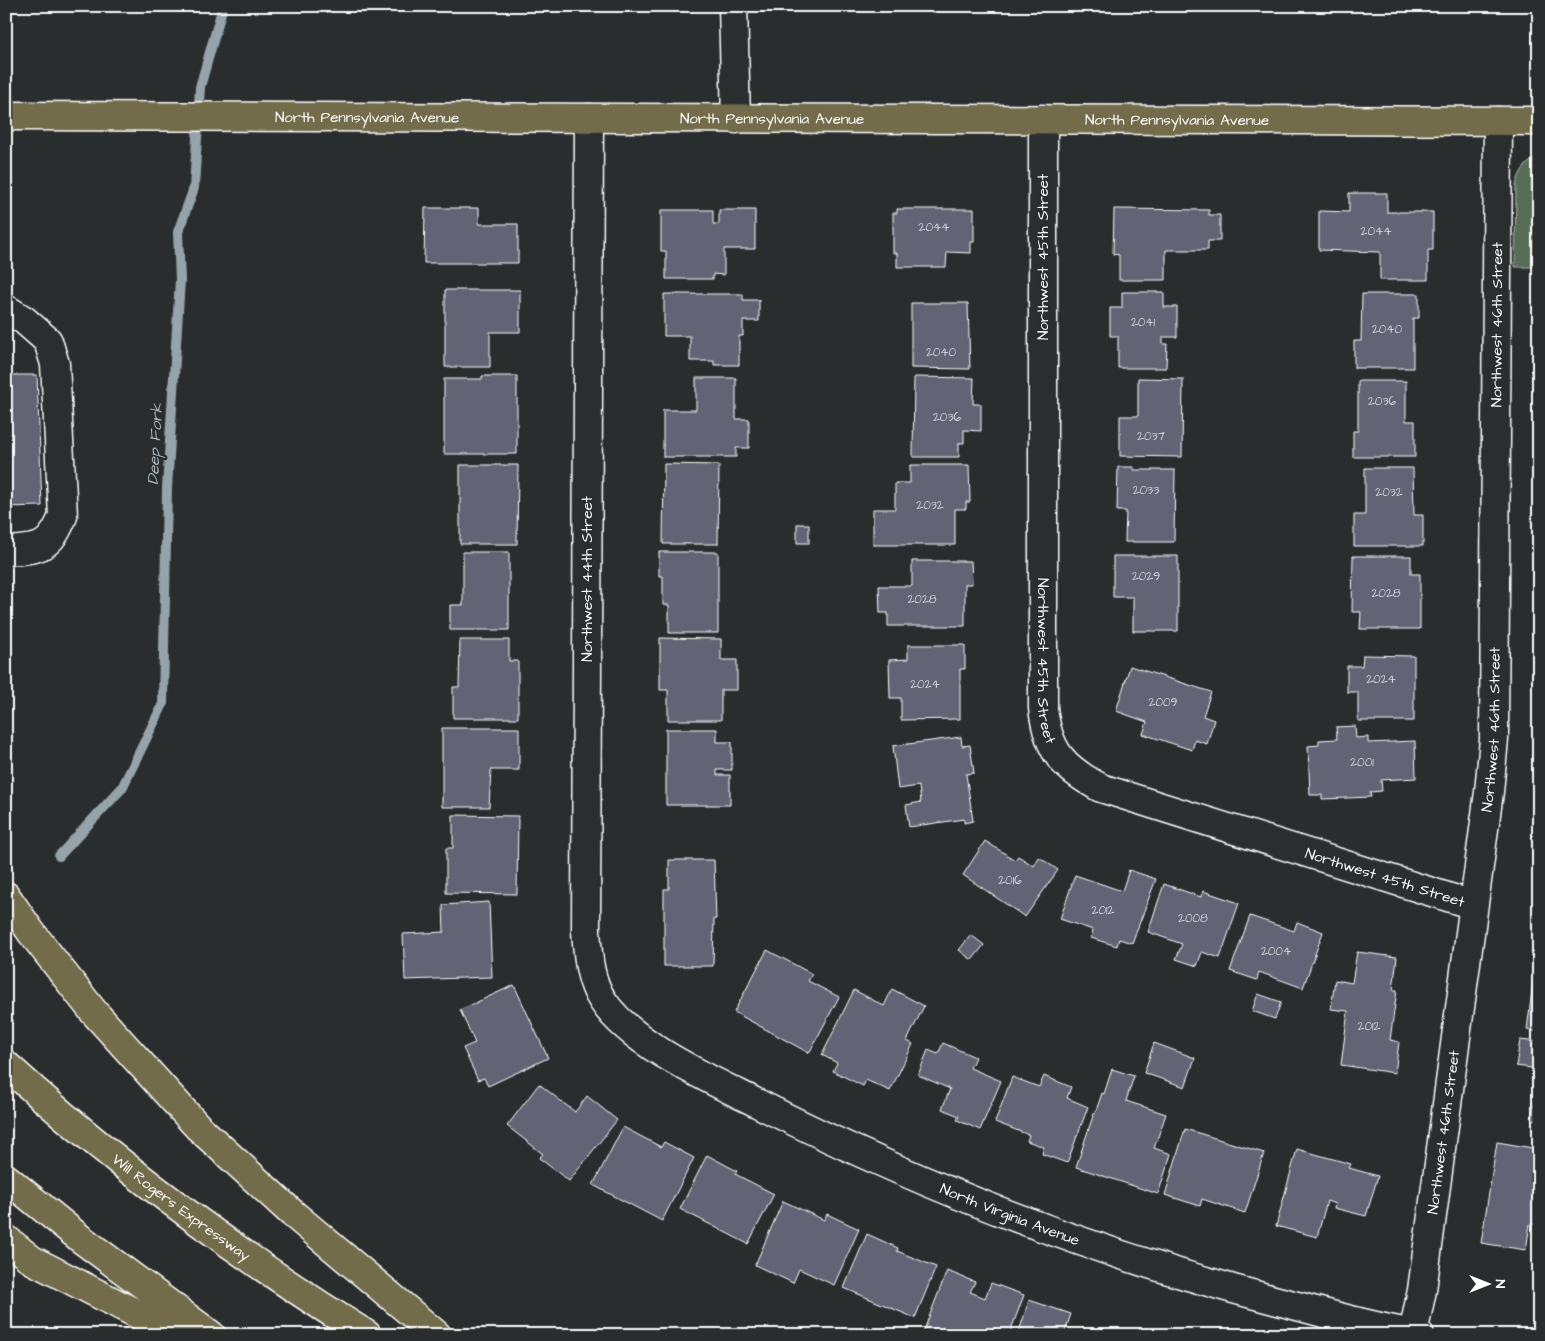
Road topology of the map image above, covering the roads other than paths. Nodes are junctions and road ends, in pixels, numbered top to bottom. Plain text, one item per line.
1 (734, 6) edge
2 (6, 116) edge
3 (588, 118) junction
4 (736, 119) junction
5 (1043, 119) junction
6 (1498, 121) junction
7 (1539, 121) edge
8 (6, 309) edge
9 (6, 551) edge
10 (6, 896) edge
11 (1473, 905) junction
12 (627, 1028) joint
13 (6, 1065) edge
14 (6, 1178) edge
15 (6, 1239) edge
16 (1416, 1334) edge
17 (178, 1335) edge
18 (211, 1335) edge
19 (367, 1335) edge
20 (437, 1335) edge

1 - 4 street
2 - 3 main road, North Pennsylvania Avenue
3 - 4 main road, North Pennsylvania Avenue
3 - 12 street, Northwest 44th Street
4 - 5 main road, North Pennsylvania Avenue
5 - 6 main road, North Pennsylvania Avenue
5 - 11 street, Northwest 45th Street
6 - 7 main road, North Pennsylvania Avenue
6 - 11 street, Northwest 46th Street
8 - 9 street
10 - 20 main road
11 - 16 street, Northwest 46th Street
12 - 16 street, North Virginia Avenue
13 - 19 main road, Will Rogers Expressway
14 - 18 main road
15 - 17 main road

